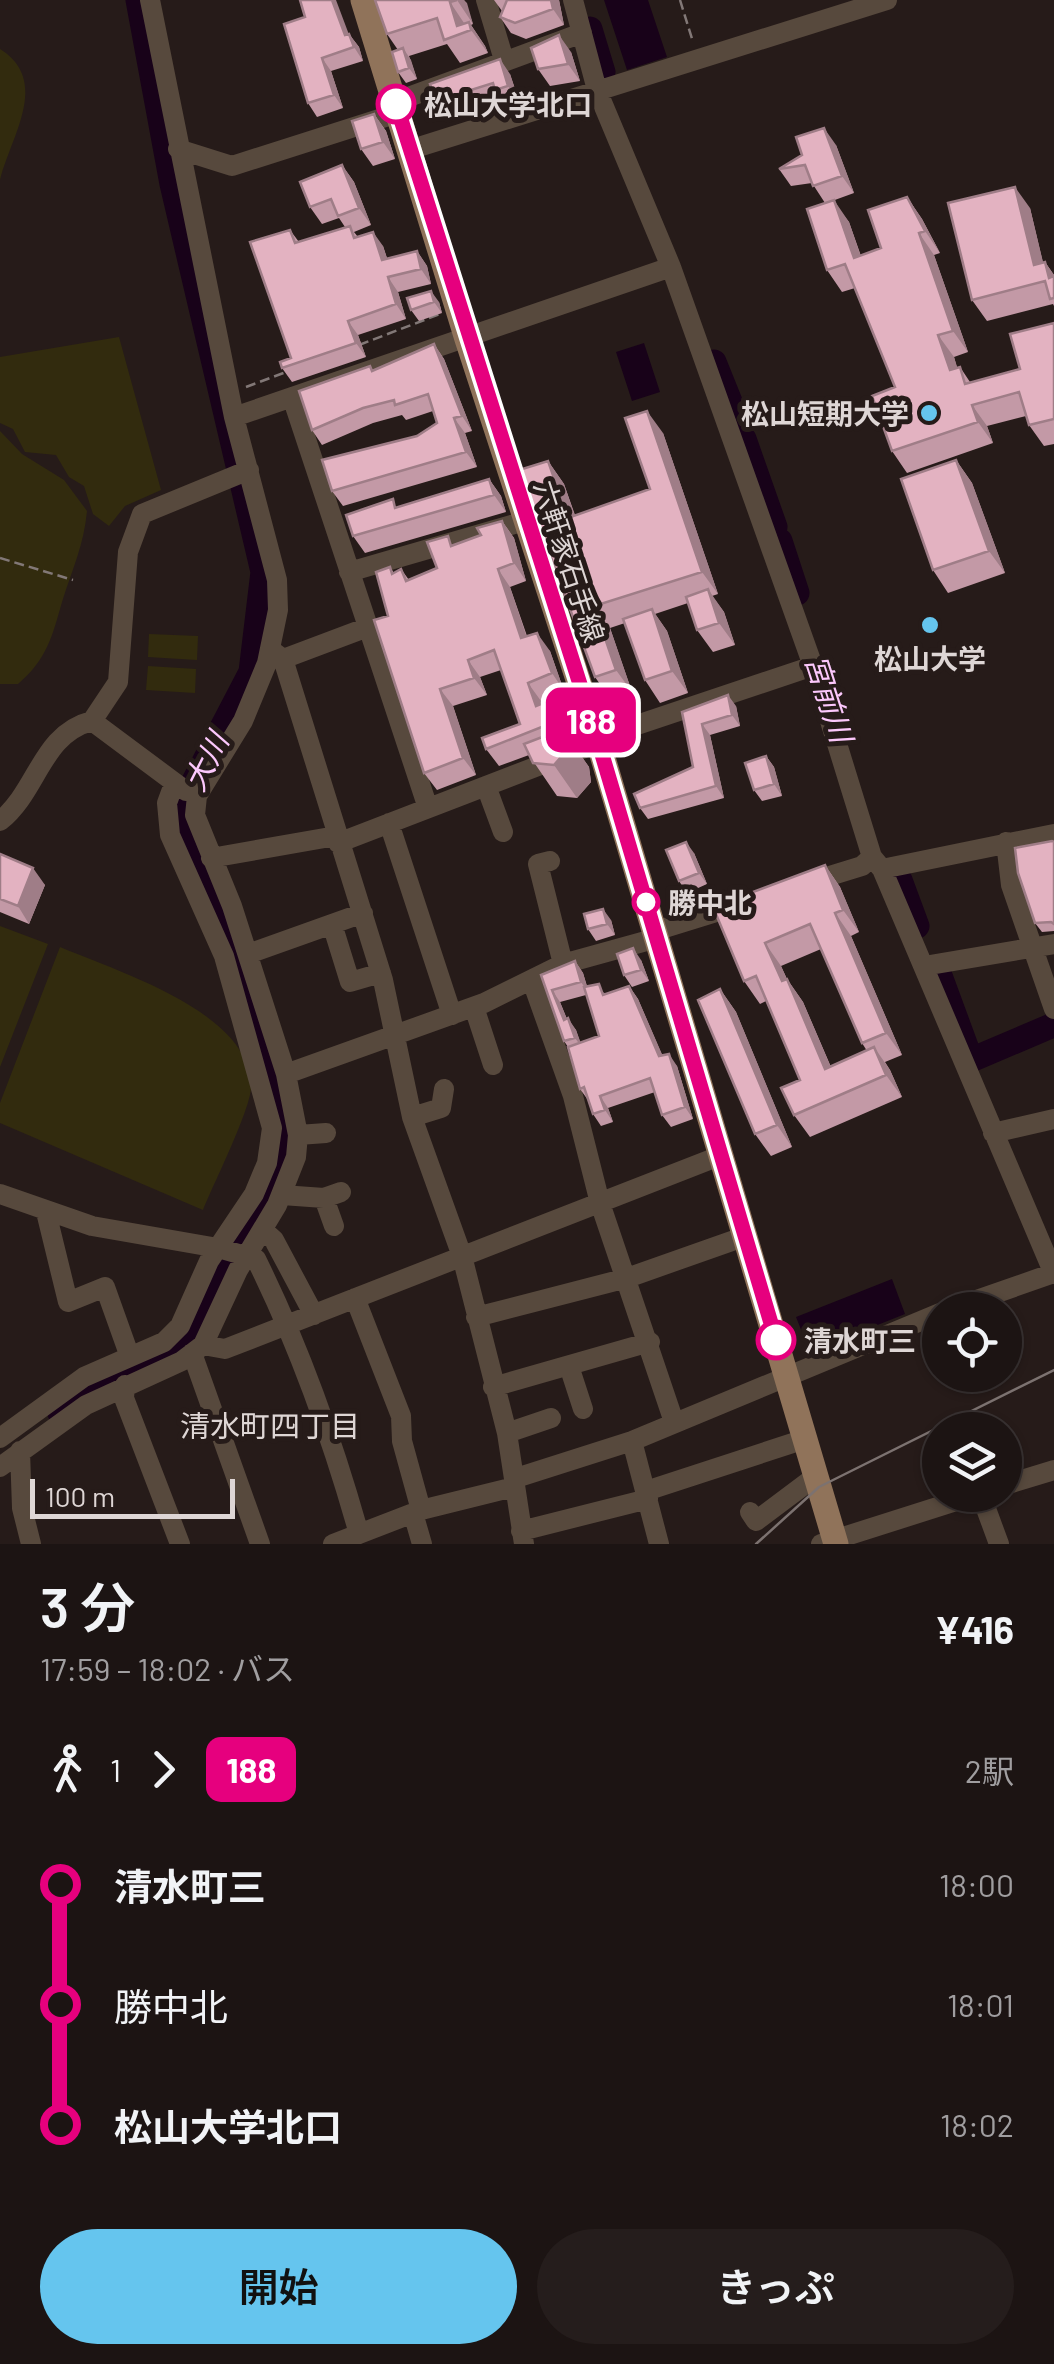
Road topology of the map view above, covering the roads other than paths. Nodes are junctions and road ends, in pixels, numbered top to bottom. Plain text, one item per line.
1 (150, 0) edge
2 (363, 0) edge
3 (486, 0) edge
4 (573, 0) edge
5 (887, 0) edge
6 (582, 33) junction
7 (504, 60) junction
8 (603, 88) junction
9 (397, 108) junction
10 (178, 149) junction
11 (409, 150) junction
12 (671, 268) junction
13 (467, 339) junction
14 (292, 397) junction
15 (234, 417) junction
16 (241, 472) junction
17 (525, 521) junction
18 (350, 572) junction
19 (368, 627) junction
20 (277, 654) junction
21 (813, 666) junction
22 (92, 721) junction
23 (598, 741) junction
24 (486, 786) junction
25 (185, 790) junction
26 (428, 808) junction
27 (0, 820) edge
28 (389, 823) junction
29 (503, 832) dead end
30 (1054, 834) edge
31 (337, 839) junction
32 (1006, 842) junction
33 (211, 858) junction
34 (550, 861) dead end
35 (877, 863) junction
36 (792, 888) edge
37 (756, 899) edge
38 (363, 913) junction
39 (332, 924) junction
40 (656, 935) junction
41 (1044, 946) edge
42 (248, 954) junction
43 (563, 964) junction
44 (924, 966) junction
45 (380, 973) junction
46 (532, 980) junction
47 (474, 1007) junction
48 (1054, 1009) edge
49 (452, 1014) junction
50 (394, 1034) junction
51 (493, 1065) dead end
52 (286, 1074) junction
53 (444, 1089) dead end
54 (412, 1117) junction
55 (1054, 1118) edge
56 (326, 1133) dead end
57 (993, 1133) junction
58 (298, 1135) junction
59 (722, 1155) junction
60 (0, 1194) edge
61 (282, 1195) junction
62 (600, 1203) junction
63 (46, 1212) junction
64 (334, 1226) dead end
65 (264, 1231) junction
66 (746, 1236) junction
67 (231, 1251) junction
68 (462, 1256) junction
69 (1054, 1273) edge
70 (627, 1278) junction
71 (1000, 1292) edge
72 (355, 1298) junction
73 (314, 1315) junction
74 (476, 1318) junction
75 (922, 1320) edge
76 (289, 1325) junction
77 (650, 1342) junction
78 (197, 1349) junction
79 (130, 1357) junction
80 (569, 1366) junction
81 (786, 1374) junction
82 (125, 1385) junction
83 (493, 1387) junction
84 (584, 1409) dead end
85 (550, 1418) dead end
86 (674, 1422) junction
87 (507, 1433) junction
88 (0, 1438) edge
89 (804, 1439) junction
90 (632, 1441) junction
91 (20, 1450) junction
92 (0, 1467) edge
93 (1054, 1470) edge
94 (816, 1476) junction
95 (1022, 1480) edge
96 (515, 1483) junction
97 (647, 1495) junction
98 (417, 1511) junction
99 (750, 1512) dead end
100 (924, 1512) edge
101 (985, 1512) edge
102 (359, 1534) junction
103 (522, 1537) edge
104 (830, 1542) edge
105 (31, 1544) edge
106 (180, 1544) edge
107 (260, 1544) edge
108 (333, 1544) edge
109 (422, 1544) edge
110 (659, 1544) edge
111 (999, 1544) edge

1 - 10 street
2 - 9 main road, 六軒家石手線
3 - 7 street
4 - 6 street
5 - 8 street
6 - 7 street
6 - 8 street
7 - 9 street
8 - 11 street
8 - 12 street
9 - 10 street
9 - 11 main road, 六軒家石手線
10 - 15 street
11 - 13 main road, 六軒家石手線
12 - 13 street
12 - 21 street
13 - 14 street
13 - 17 main road, 六軒家石手線
14 - 15 street
14 - 18 street
15 - 16 street
16 - 20 street
16 - 22 street
17 - 18 street
17 - 23 main road, 六軒家石手線
18 - 19 street
19 - 20 street
19 - 26 street
20 - 25 street
20 - 31 street
21 - 23 street
21 - 35 street
22 - 25 street
22 - 27 street
23 - 24 street
23 - 40 main road, 六軒家石手線
24 - 26 street
24 - 29 street
25 - 33 street
25 - 67 street
26 - 28 street
28 - 31 street
28 - 49 street
30 - 32 street
31 - 33 street
31 - 38 street
32 - 35 street
32 - 41 street
33 - 42 street
34 - 43 street
35 - 36 street
35 - 44 street
37 - 40 street
38 - 39 street
38 - 45 street
39 - 42 street
39 - 45 street
40 - 43 street
40 - 59 main road, 六軒家石手線
41 - 44 street
41 - 48 street
42 - 52 street
43 - 46 street
44 - 57 street
45 - 50 street
46 - 47 street
46 - 62 street
47 - 49 street
47 - 51 street
49 - 50 street
50 - 52 street
50 - 54 street
52 - 58 street
53 - 54 street
54 - 68 street
55 - 57 street
56 - 58 street
57 - 69 street
58 - 61 street
59 - 62 street
59 - 66 main road, 六軒家石手線
60 - 63 street
61 - 64 street
61 - 65 street
62 - 68 street
62 - 70 street
63 - 67 street
63 - 79 street
65 - 67 street
65 - 73 street
66 - 70 street
66 - 81 main road, 六軒家石手線
67 - 76 street
67 - 78 street
67 - 79 street
68 - 72 street
68 - 74 street
69 - 71 street
70 - 74 street
70 - 77 street
72 - 73 street
72 - 98 street
73 - 76 street
74 - 83 street
75 - 81 street
76 - 78 street
76 - 102 street
77 - 80 street
77 - 86 street
78 - 82 street
78 - 107 street
79 - 88 street
80 - 83 street
80 - 84 street
81 - 86 street
81 - 89 main road, 六軒家石手線
82 - 91 street
82 - 106 street
83 - 87 street
85 - 87 street
86 - 90 street
87 - 96 street
89 - 94 main road, 六軒家石手線
89 - 97 street
90 - 96 street
90 - 97 street
91 - 92 street
91 - 105 street
93 - 95 street
94 - 99 street
94 - 104 main road, 六軒家石手線
96 - 98 street
96 - 103 street
97 - 103 street
97 - 110 street
98 - 102 street
98 - 109 street
100 - 104 street
101 - 111 street
102 - 108 street

